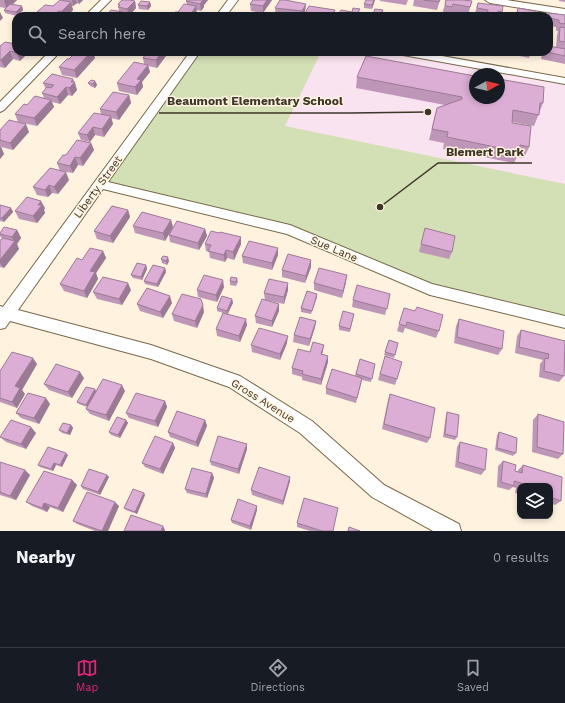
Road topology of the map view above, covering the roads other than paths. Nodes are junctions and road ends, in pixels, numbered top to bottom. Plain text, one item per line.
1 (106, 0) edge
2 (233, 0) edge
3 (490, 0) edge
4 (94, 12) edge
5 (224, 12) edge
6 (565, 12) edge
7 (51, 56) edge
8 (192, 56) edge
9 (426, 56) edge
10 (565, 80) edge
11 (0, 108) edge
12 (100, 184) junction
13 (2, 316) edge
14 (565, 322) edge
15 (452, 531) edge

1 - 4 street
2 - 5 street
3 - 6 street
7 - 11 street
8 - 12 street, Liberty Street
9 - 10 street
12 - 13 street, Liberty Street
12 - 14 street, Sue Lane
13 - 15 street, Gross Avenue

